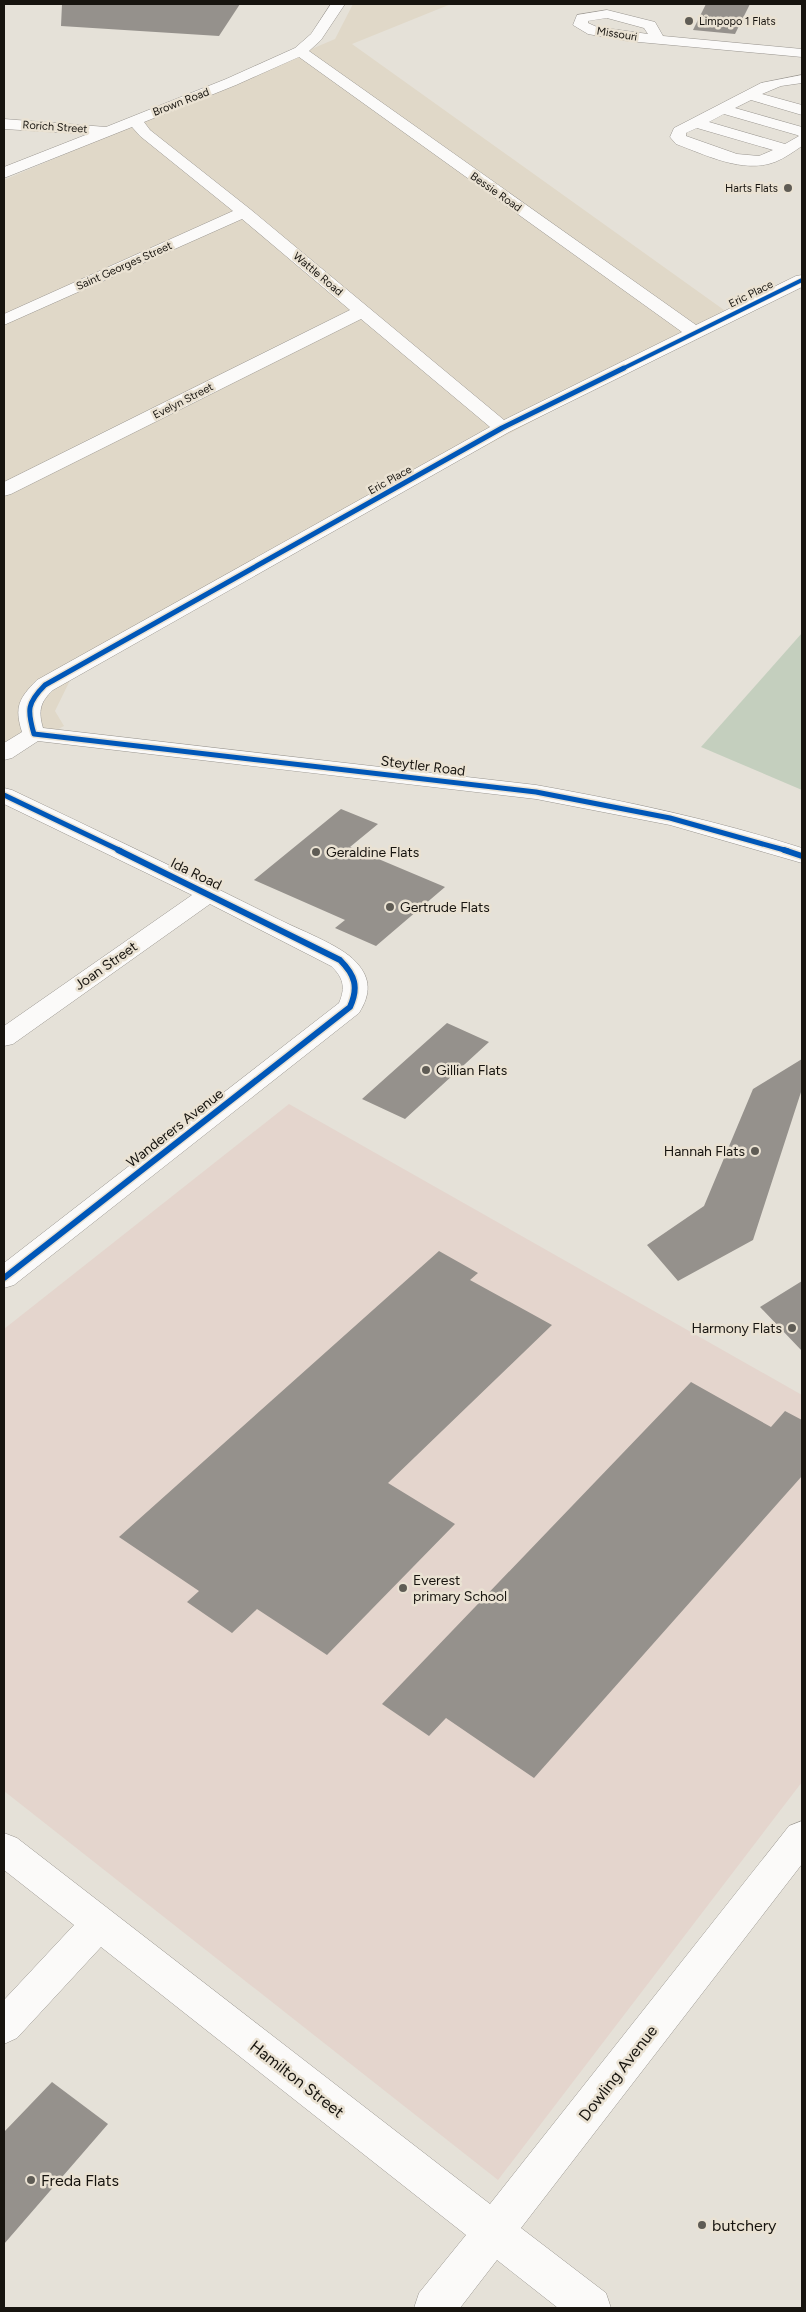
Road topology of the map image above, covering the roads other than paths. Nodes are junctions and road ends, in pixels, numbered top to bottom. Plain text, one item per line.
1 (338, 4) edge
2 (658, 40) dead end
3 (300, 51) junction
4 (802, 52) edge
5 (802, 79) edge
6 (750, 95) junction
7 (722, 109) junction
8 (802, 110) edge
9 (134, 120) junction
10 (696, 123) junction
11 (4, 124) edge
12 (106, 131) junction
13 (802, 132) edge
14 (802, 140) edge
15 (786, 148) junction
16 (4, 173) edge
17 (244, 212) junction
18 (802, 280) edge
19 (362, 311) junction
20 (4, 320) edge
21 (694, 332) junction
22 (502, 428) junction
23 (4, 490) edge
24 (34, 734) junction
25 (4, 754) edge
26 (4, 795) edge
27 (802, 856) edge
28 (209, 894) junction
29 (356, 994) joint
30 (4, 1038) edge
31 (4, 1278) edge
32 (802, 1837) edge
33 (4, 1849) edge
34 (99, 1924) junction
35 (4, 2026) edge
36 (494, 2232) junction
37 (434, 2308) edge
38 (591, 2308) edge

1 - 3 street, Brown Road
2 - 4 street
3 - 9 street, Brown Road
3 - 21 street, Bessie Road
5 - 6 street
6 - 7 street
6 - 8 street
7 - 10 street
7 - 13 street
9 - 12 street, Brown Road
9 - 17 street, Wattle Road
10 - 15 street
10 - 15 street
11 - 12 street, Rorich Street
12 - 16 street, Brown Road
14 - 15 street
17 - 19 street, Wattle Road
17 - 20 street, Saint Georges Street
18 - 21 street, Eric Place
19 - 22 street, Wattle Road
19 - 23 street, Evelyn Street
21 - 22 street, Eric Place
22 - 24 street, Eric Place
24 - 25 street
24 - 27 street, Steytler Road
26 - 28 street, Ida Road
28 - 29 street, Ida Road
28 - 30 street, Joan Street
29 - 31 street, Wanderers Avenue
32 - 36 street, Dowling Avenue
33 - 34 street, Hamilton Street
34 - 35 street
34 - 36 street, Hamilton Street
36 - 37 street, Dowling Avenue
36 - 38 street, Hamilton Street

